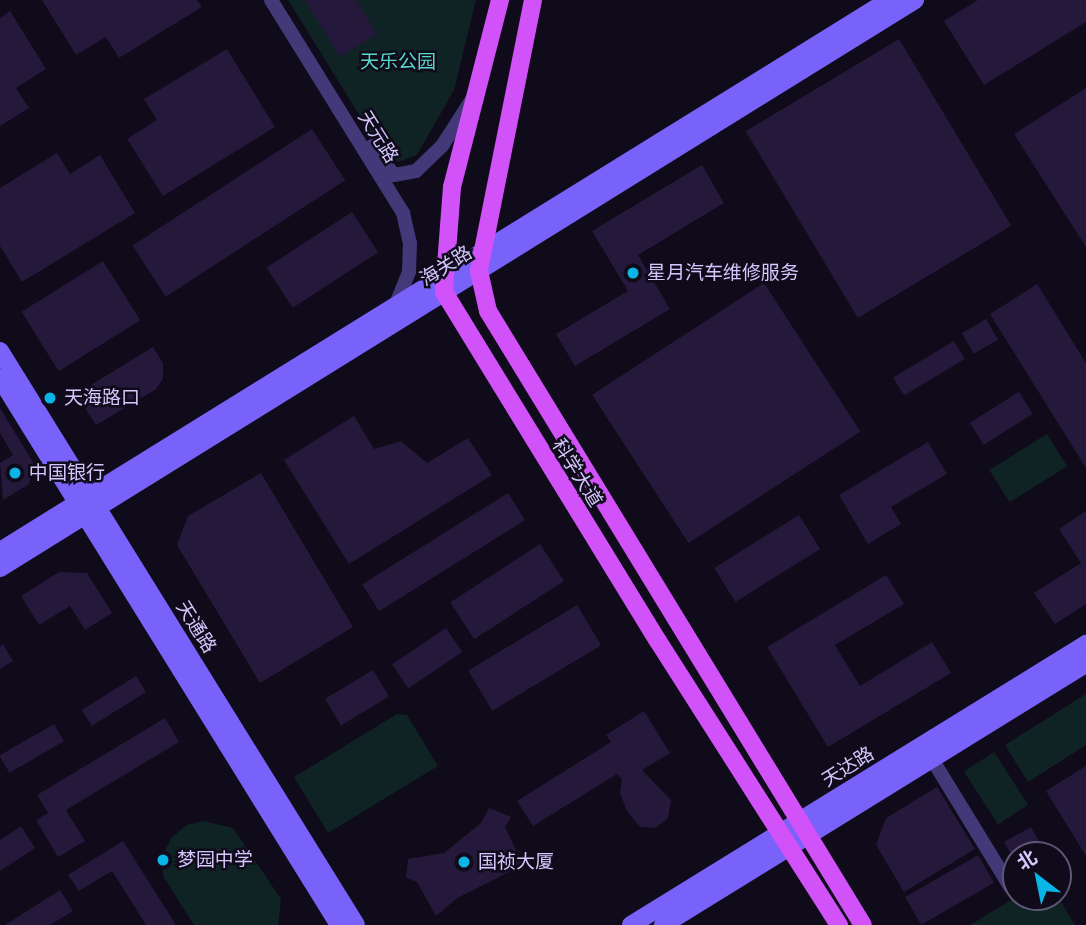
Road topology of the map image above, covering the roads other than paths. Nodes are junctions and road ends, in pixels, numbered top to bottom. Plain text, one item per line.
1 (271, 0) edge
2 (282, 0) edge
3 (500, 0) edge
4 (533, 0) edge
5 (889, 0) edge
6 (915, 0) edge
7 (476, 94) junction
8 (483, 251) junction
9 (479, 271) junction
10 (445, 283) junction
11 (396, 305) junction
12 (0, 351) edge
13 (0, 378) edge
14 (88, 505) junction
15 (0, 551) edge
16 (0, 568) edge
17 (1086, 644) edge
18 (1086, 664) edge
19 (932, 759) junction
20 (803, 829) junction
21 (786, 839) junction
22 (1002, 873) edge
23 (339, 925) edge
24 (356, 925) edge
25 (631, 925) edge
26 (663, 925) edge
27 (839, 925) edge
28 (863, 925) edge

1 - 11 street, 天元路
2 - 7 street, 天元路
3 - 7 main road
4 - 8 main road, 科学大道
5 - 8 street, 海关路
6 - 9 street, 海关路
7 - 10 main road
8 - 9 main road, 科学大道
8 - 10 street, 海关路
9 - 10 street, 海关路
9 - 20 main road, 科学大道
10 - 11 street, 海关路
10 - 14 street, 海关路
10 - 21 main road, 科学大道
11 - 14 street, 海关路
12 - 14 street, 天通路
13 - 14 street, 天通路
14 - 15 street, 海关路
14 - 16 street, 海关路
14 - 23 street, 天通路
14 - 24 street, 天通路
17 - 20 street, 天达路
18 - 19 street, 天达路
19 - 20 street, 天达路
19 - 22 street
20 - 21 street, 天达路
20 - 28 main road, 科学大道
21 - 25 street, 天达路
21 - 26 street, 天达路
21 - 27 main road, 科学大道

